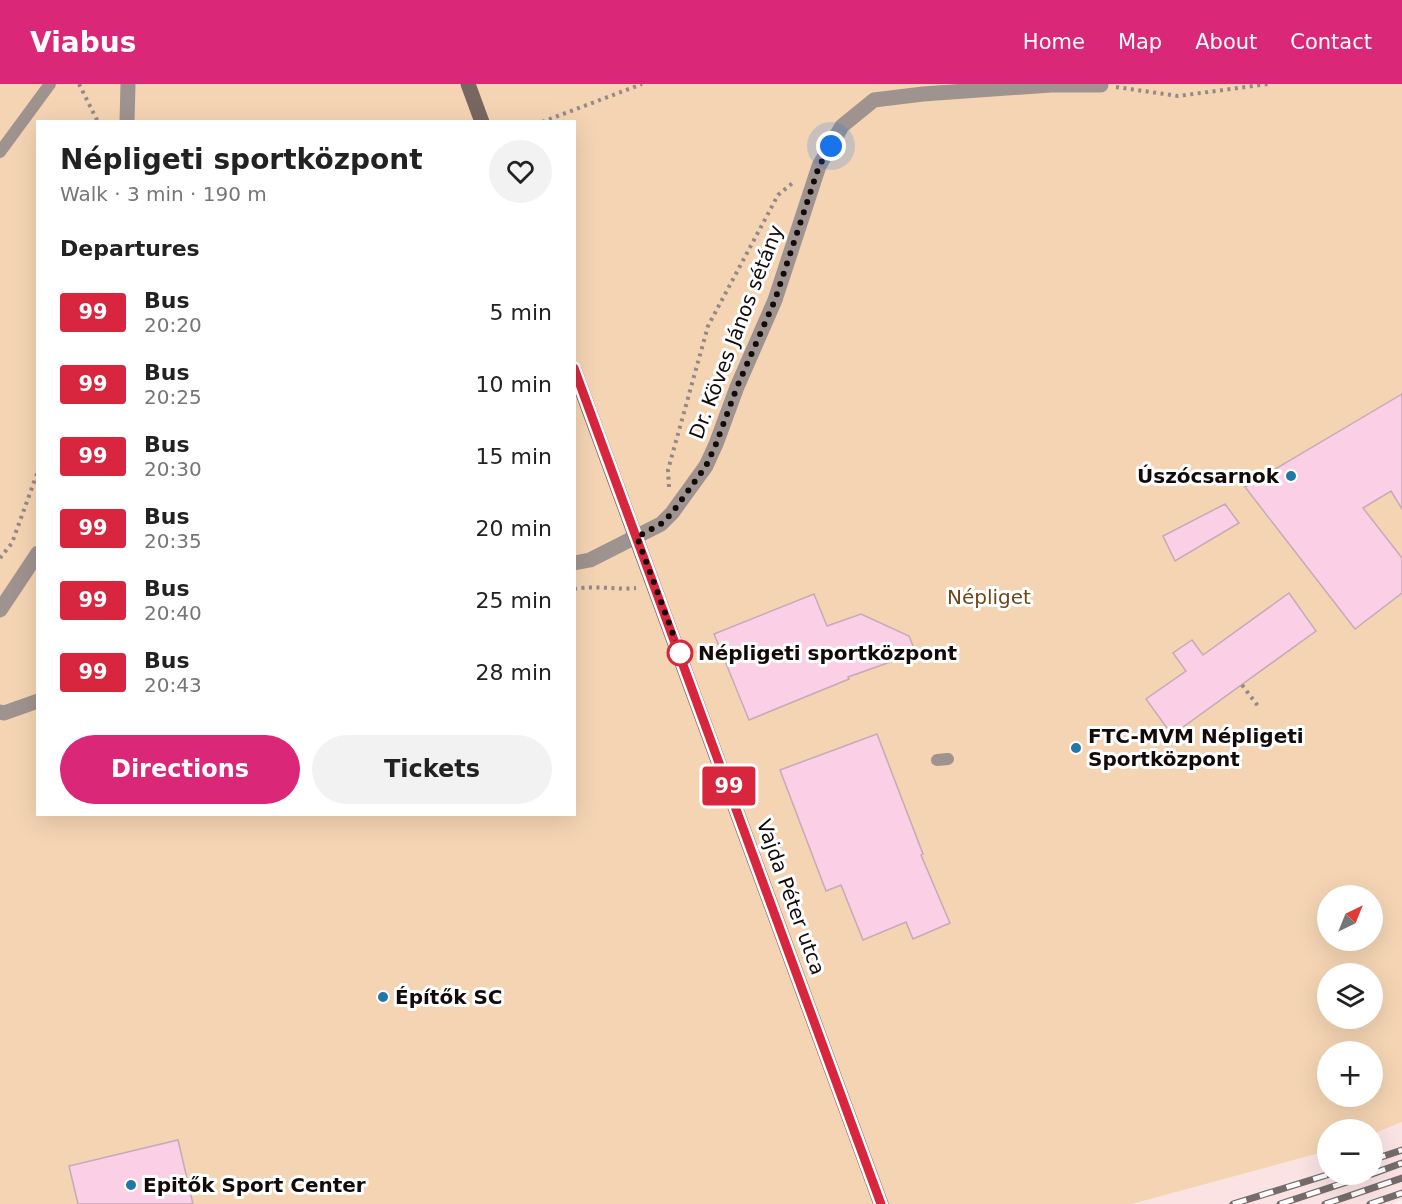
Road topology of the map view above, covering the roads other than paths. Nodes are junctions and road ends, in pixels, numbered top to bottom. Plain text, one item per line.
1 (50, 84) edge
2 (128, 84) edge
3 (468, 84) edge
4 (1100, 85) edge
5 (128, 120) edge
6 (481, 120) edge
7 (0, 152) edge
8 (576, 374) edge
9 (637, 537) junction
10 (36, 556) edge
11 (576, 563) edge
12 (0, 609) edge
13 (36, 702) edge
14 (0, 712) edge
15 (881, 1204) edge

1 - 7 lane
2 - 5 street
3 - 6 street
4 - 9 street, Dr. Köves János sétány
8 - 9 street, Vajda Péter utca
9 - 11 street, Dr. Köves János sétány
9 - 15 street, Vajda Péter utca
10 - 12 street
13 - 14 street

